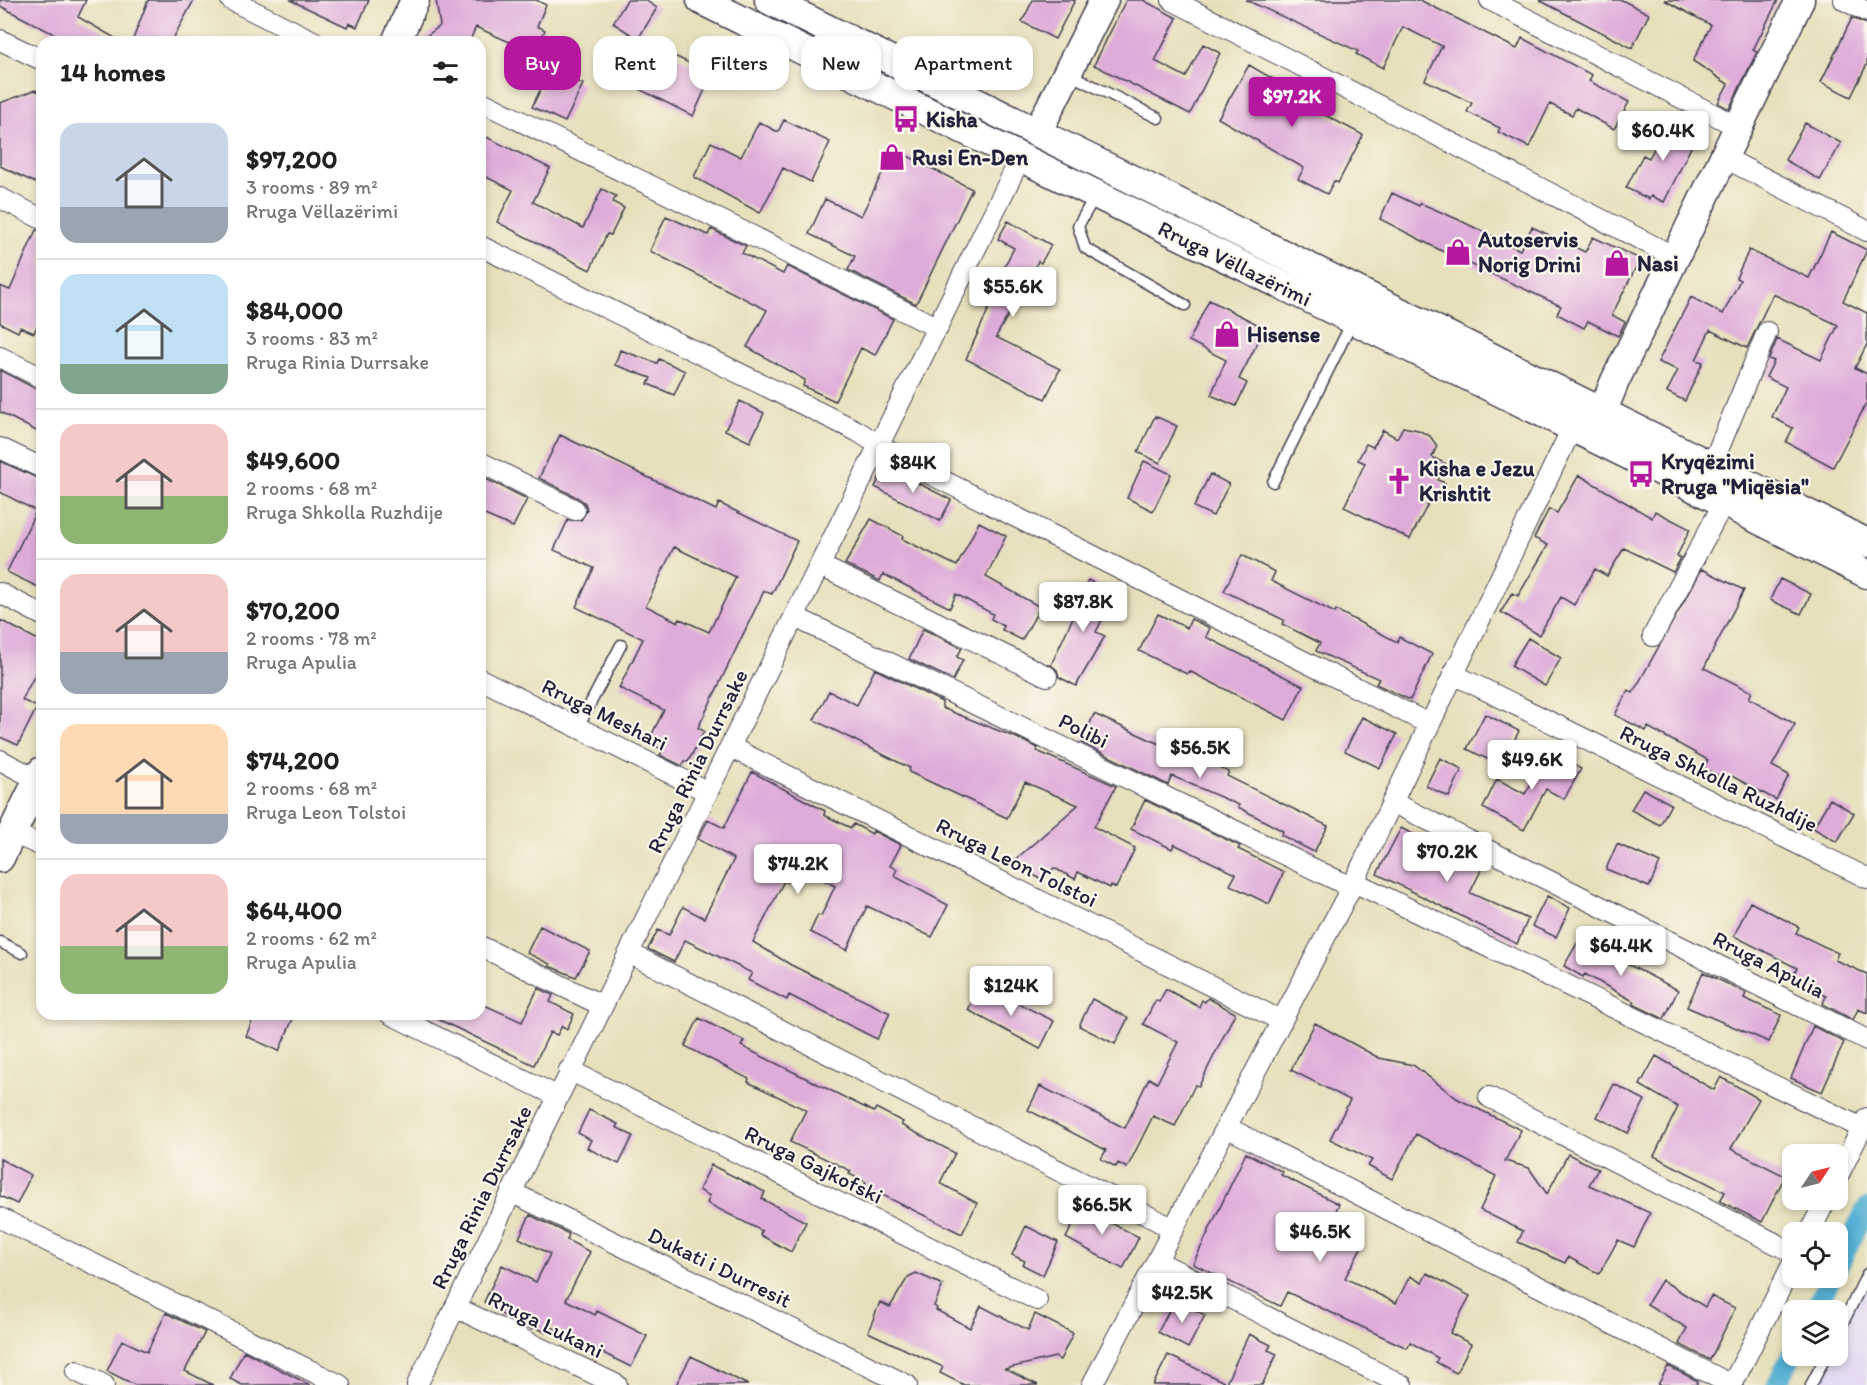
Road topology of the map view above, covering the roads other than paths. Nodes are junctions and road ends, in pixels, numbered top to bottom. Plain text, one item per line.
1 (231, 0) edge
2 (415, 0) edge
3 (701, 0) edge
4 (769, 0) edge
5 (1104, 0) edge
6 (1172, 0) edge
7 (1490, 0) edge
8 (1800, 0) edge
9 (1844, 0) edge
10 (1867, 12) edge
11 (303, 36) edge
12 (399, 36) edge
13 (0, 40) edge
14 (36, 57) edge
15 (1068, 74) junction
16 (486, 104) edge
17 (1158, 118) dead end
18 (1738, 127) junction
19 (1037, 133) junction
20 (1724, 157) junction
21 (1020, 159) junction
22 (1095, 195) junction
23 (0, 198) edge
24 (36, 216) edge
25 (1867, 231) edge
26 (486, 249) edge
27 (1675, 257) junction
28 (1185, 305) dead end
29 (1353, 320) junction
30 (938, 328) junction
31 (1767, 332) dead end
32 (0, 357) edge
33 (36, 375) edge
34 (1602, 413) junction
35 (1573, 426) junction
36 (881, 446) junction
37 (0, 448) edge
38 (36, 465) edge
39 (486, 465) edge
40 (1711, 467) junction
41 (1273, 482) dead end
42 (1724, 502) junction
43 (574, 510) dead end
44 (1867, 543) edge
45 (821, 566) junction
46 (1867, 574) edge
47 (0, 593) edge
48 (36, 612) edge
49 (795, 617) junction
50 (1653, 636) dead end
51 (621, 645) dead end
52 (1453, 674) junction
53 (1047, 676) dead end
54 (486, 682) edge
55 (1429, 724) junction
56 (578, 727) junction
57 (730, 747) junction
58 (0, 760) edge
59 (36, 774) edge
60 (36, 784) edge
61 (708, 792) junction
62 (1392, 802) junction
63 (13, 833) junction
64 (36, 843) edge
65 (0, 858) edge
66 (1867, 878) edge
67 (1352, 885) junction
68 (0, 942) edge
69 (486, 949) edge
70 (22, 953) dead end
71 (629, 953) junction
72 (601, 1005) junction
73 (402, 1020) edge
74 (1282, 1021) junction
75 (1867, 1040) edge
76 (569, 1070) junction
77 (557, 1096) junction
78 (1489, 1097) dead end
79 (1865, 1123) edge
80 (1226, 1127) junction
81 (1848, 1156) edge
82 (511, 1192) junction
83 (0, 1218) edge
84 (1174, 1228) junction
85 (1782, 1247) edge
86 (1157, 1261) junction
87 (1867, 1274) edge
88 (1782, 1285) edge
89 (1037, 1300) dead end
90 (454, 1306) junction
91 (1848, 1313) edge
92 (1821, 1366) edge
93 (76, 1371) dead end
94 (104, 1385) edge
95 (340, 1385) edge
96 (417, 1385) edge
97 (617, 1385) edge
98 (907, 1385) edge
99 (1092, 1385) edge
100 (1402, 1385) edge
101 (1732, 1385) edge
102 (1811, 1385) edge

1 - 11 street
2 - 12 main road
3 - 21 main road, Rruga Vëllazërimi
4 - 19 main road, Rruga Vëllazërimi
5 - 15 main road
6 - 27 street
7 - 18 street
8 - 18 main road
9 - 10 street
13 - 14 street
15 - 17 lane
15 - 19 main road
16 - 30 street
18 - 20 main road
19 - 34 main road, Rruga Vëllazërimi
20 - 25 street
20 - 27 main road
21 - 22 main road, Rruga Vëllazërimi
21 - 30 street, Rruga Rinia Durrsake
22 - 28 lane
22 - 29 main road, Rruga Vëllazërimi
23 - 24 street
26 - 36 street
27 - 34 main road
29 - 35 main road, Rruga Vëllazërimi
29 - 41 lane
30 - 36 street, Rruga Rinia Durrsake
31 - 40 street
32 - 33 street
34 - 40 main road, Rruga Vëllazërimi
35 - 42 main road, Rruga Vëllazërimi
35 - 52 street
36 - 45 street, Rruga Rinia Durrsake
36 - 55 street
37 - 38 street
39 - 43 street
40 - 44 main road, Rruga Vëllazërimi
42 - 46 main road, Rruga Vëllazërimi
42 - 50 street
45 - 49 street, Rruga Rinia Durrsake
45 - 53 street
47 - 48 street
49 - 57 street, Rruga Rinia Durrsake
49 - 67 street, Polibi
51 - 56 lane
52 - 55 street
52 - 66 street, Rruga Shkolla Ruzhdije
54 - 56 street, Rruga Meshari
55 - 62 street
56 - 61 street, Rruga Meshari
57 - 61 street, Rruga Rinia Durrsake
57 - 74 street, Rruga Leon Tolstoi
58 - 59 street
60 - 63 main road
61 - 71 street, Rruga Rinia Durrsake
62 - 67 street
62 - 75 street, Rruga Apulia
63 - 64 street
63 - 65 main road
67 - 74 street
67 - 79 street, Polibi
68 - 70 lane
69 - 72 street
71 - 72 street, Rruga Rinia Durrsake
71 - 84 street
72 - 76 street, Rruga Rinia Durrsake
73 - 77 street
74 - 80 street
76 - 77 street, Rruga Rinia Durrsake
76 - 89 street, Rruga Gajkofski
77 - 82 street, Rruga Rinia Durrsake
78 - 85 street
79 - 81 street
80 - 84 street
80 - 101 street
82 - 90 street, Rruga Rinia Durrsake
82 - 98 street, Dukati i Durresit
83 - 95 street
84 - 86 street
86 - 99 street
86 - 100 street
87 - 91 lane
88 - 101 street
90 - 96 street, Rruga Rinia Durrsake
90 - 97 street, Rruga Lukani
92 - 102 lane
93 - 94 street

